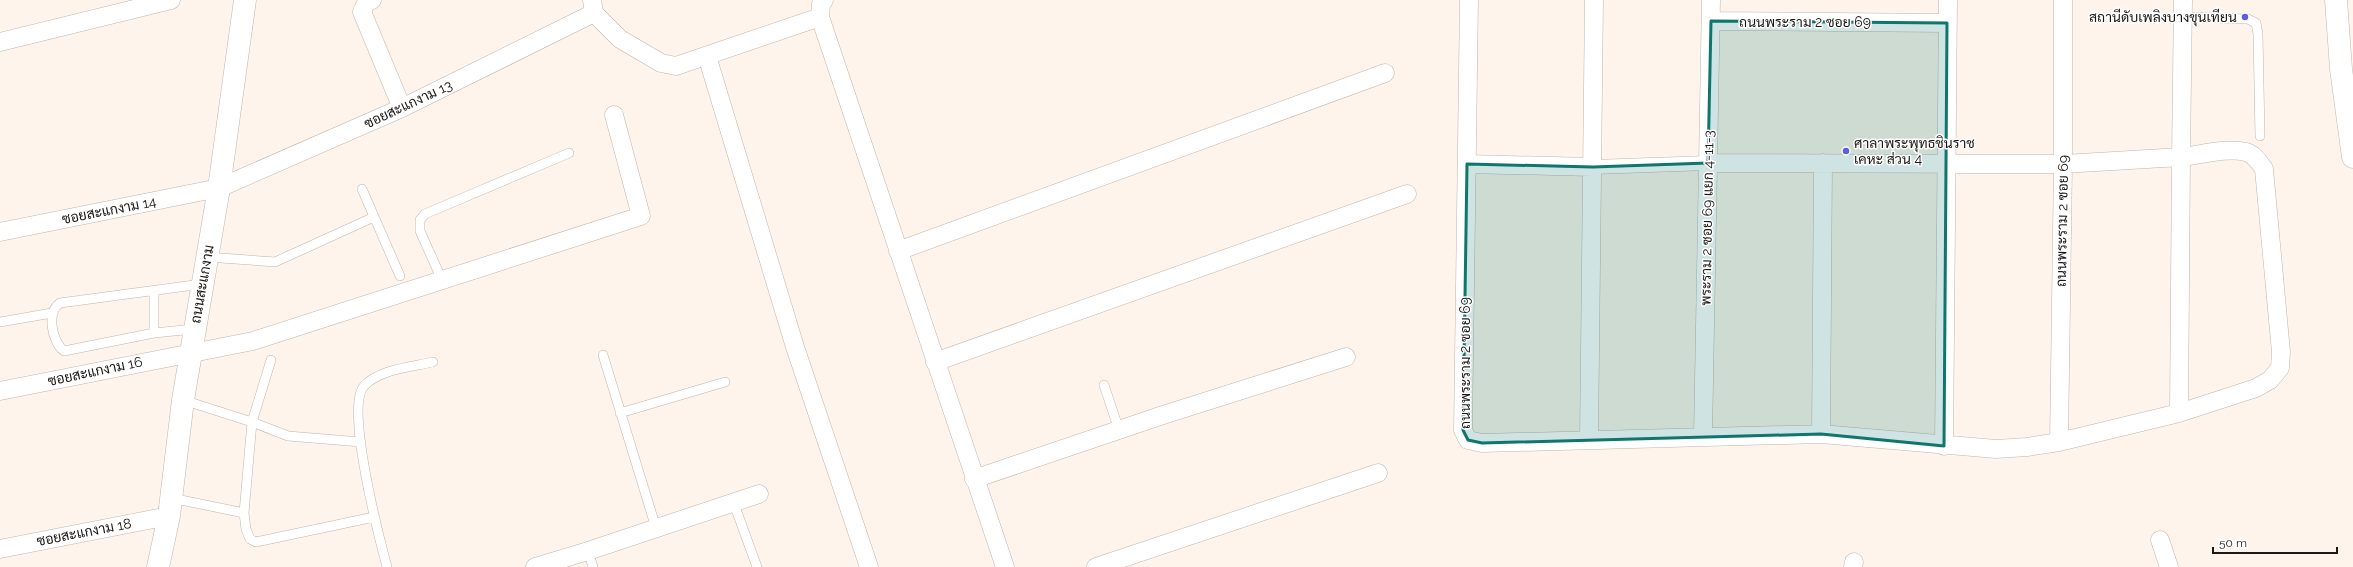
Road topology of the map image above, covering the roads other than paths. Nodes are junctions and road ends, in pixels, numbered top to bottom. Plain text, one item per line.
1 (171, 0) edge
2 (245, 0) edge
3 (372, 0) edge
4 (1469, 0) edge
5 (1594, 0) edge
6 (1711, 0) edge
7 (1948, 0) edge
8 (2063, 0) edge
9 (2336, 0) edge
10 (593, 7) edge
11 (822, 9) edge
12 (2183, 9) edge
13 (1711, 21) junction
14 (1947, 23) junction
15 (0, 42) edge
16 (707, 56) junction
17 (2347, 68) edge
18 (1385, 73) dead end
19 (402, 108) junction
20 (614, 115) dead end
21 (2260, 136) dead end
22 (569, 153) dead end
23 (2353, 156) edge
24 (2181, 158) junction
25 (1946, 162) junction
26 (1708, 163) junction
27 (1823, 163) junction
28 (1467, 164) junction
29 (2063, 164) junction
30 (1593, 167) junction
31 (219, 188) junction
32 (362, 189) dead end
33 (1407, 194) dead end
34 (374, 217) junction
35 (0, 232) edge
36 (898, 251) junction
37 (207, 257) junction
38 (400, 276) dead end
39 (442, 280) junction
40 (202, 284) junction
41 (154, 291) junction
42 (52, 313) junction
43 (0, 322) edge
44 (194, 329) junction
45 (154, 333) junction
46 (191, 352) junction
47 (603, 355) dead end
48 (1346, 357) dead end
49 (271, 360) dead end
50 (433, 362) dead end
51 (935, 362) junction
52 (725, 382) dead end
53 (1104, 385) dead end
54 (0, 391) edge
55 (183, 400) junction
56 (620, 413) junction
57 (2179, 413) junction
58 (252, 422) junction
59 (1119, 430) junction
60 (1821, 434) junction
61 (1703, 436) junction
62 (1589, 439) junction
63 (361, 442) junction
64 (2059, 442) junction
65 (1944, 446) junction
66 (1378, 473) dead end
67 (974, 479) junction
68 (758, 494) dead end
69 (734, 501) junction
70 (170, 507) junction
71 (244, 514) junction
72 (374, 517) junction
73 (656, 528) junction
74 (2160, 540) dead end
75 (0, 549) edge
76 (591, 559) edge
77 (158, 567) edge
78 (387, 567) edge
79 (535, 567) edge
80 (757, 567) edge
81 (869, 567) edge
82 (1005, 567) edge
83 (1096, 567) edge
84 (2169, 567) edge

1 - 15 street
2 - 31 street, ถนนสะแกงาม
3 - 19 street
4 - 28 street, ถนนพระราม 2 ซอย 69
5 - 30 street
6 - 13 street, พระราม 2 ซอย 69 แยก 4-11-3
7 - 14 street
8 - 29 street, ถนนพระราม 2 ซอย 69
9 - 17 street
10 - 16 street
10 - 19 street, ซอยสะแกงาม 13
11 - 16 street
11 - 36 street
12 - 21 lane
12 - 24 street
13 - 14 street, ถนนพระราม 2 ซอย 69
13 - 26 street, พระราม 2 ซอย 69 แยก 4-11-3
14 - 25 street
16 - 81 street
17 - 23 street
18 - 36 street
19 - 31 street, ซอยสะแกงาม 13
20 - 39 street, ซอยสะแกงาม 16
22 - 39 lane
24 - 29 street, ถนนพระราม 2 ซอย 69
24 - 57 street
24 - 57 street, ถนนพระราม 2 ซอย 69
25 - 27 street
25 - 29 street, ถนนพระราม 2 ซอย 69
25 - 65 street
26 - 27 street
26 - 30 street
26 - 61 street, พระราม 2 ซอย 69 แยก 4-11-3
27 - 60 street
28 - 30 street
28 - 62 street, ถนนพระราม 2 ซอย 69
29 - 64 street, ถนนพระราม 2 ซอย 69
30 - 62 street
31 - 35 street, ซอยสะแกงาม 14
31 - 37 street, ถนนสะแกงาม
32 - 34 lane
33 - 51 street
34 - 37 lane
34 - 38 lane
36 - 51 street
37 - 40 street, ถนนสะแกงาม
39 - 46 street, ซอยสะแกงาม 16
40 - 41 lane
40 - 44 street, ถนนสะแกงาม
41 - 42 lane
41 - 45 lane
42 - 43 lane
42 - 45 lane
44 - 45 lane
44 - 46 street, ถนนสะแกงาม
46 - 54 street, ซอยสะแกงาม 16
46 - 55 street, ถนนสะแกงาม
47 - 56 lane
48 - 59 street
49 - 58 lane
50 - 63 lane
51 - 67 street
52 - 56 lane
53 - 59 lane
55 - 58 lane
55 - 70 street, ถนนสะแกงาม
56 - 73 lane
57 - 64 street, ถนนพระราม 2 ซอย 69
58 - 63 lane
58 - 71 lane
59 - 67 street
60 - 61 street, ถนนพระราม 2 ซอย 69
60 - 65 street, ถนนพระราม 2 ซอย 69
61 - 62 street, ถนนพระราม 2 ซอย 69
63 - 72 lane
64 - 65 street, ถนนพระราม 2 ซอย 69
66 - 83 street
67 - 82 street
68 - 69 street
69 - 73 street
69 - 80 lane
70 - 71 lane
70 - 75 street, ซอยสะแกงาม 18
70 - 77 street, ถนนสะแกงาม
71 - 72 lane
72 - 78 lane
73 - 76 street
74 - 84 street
76 - 79 street

